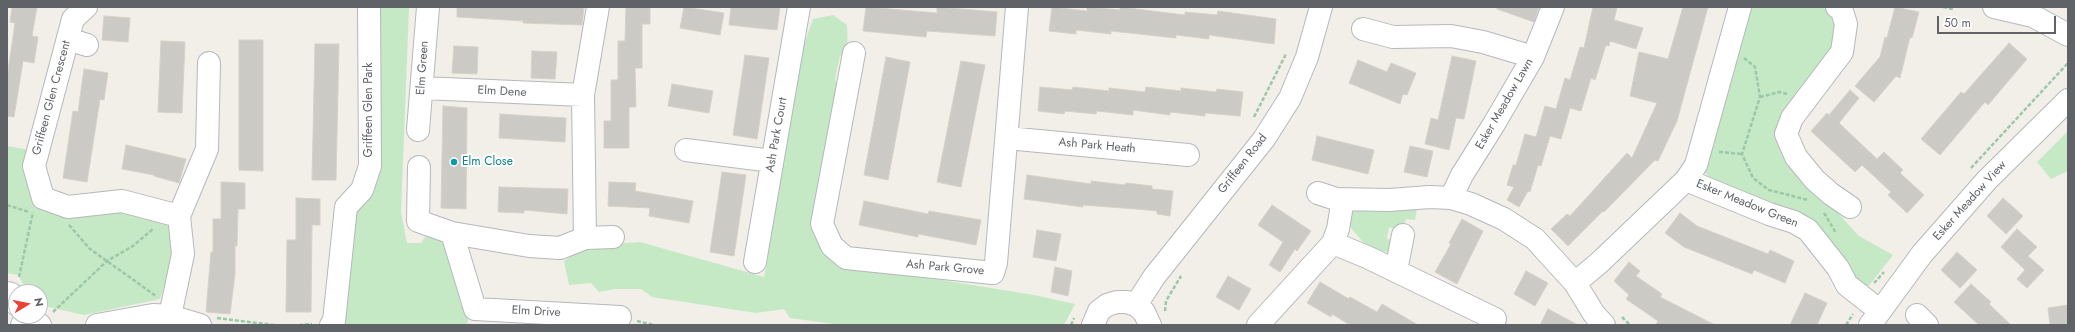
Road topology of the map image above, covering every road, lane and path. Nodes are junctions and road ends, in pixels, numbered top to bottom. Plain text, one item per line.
1 (86, 7) edge
2 (369, 7) edge
3 (428, 7) edge
4 (598, 7) edge
5 (799, 7) edge
6 (1017, 7) edge
7 (1321, 7) edge
8 (1553, 7) edge
9 (1740, 7) edge
10 (1837, 7) edge
11 (1943, 7) edge
12 (1994, 7) edge
13 (1953, 9) dead end
14 (1362, 29) dead end
15 (2068, 35) edge
16 (1288, 50) dead end
17 (854, 53) dead end
18 (1533, 57) junction
19 (209, 63) dead end
20 (422, 88) junction
21 (1790, 94) dead end
22 (583, 96) junction
23 (1760, 97) dead end
24 (2068, 100) edge
25 (1250, 123) dead end
26 (418, 130) dead end
27 (1007, 138) junction
28 (686, 150) dead end
29 (1715, 152) dead end
30 (1742, 154) dead end
31 (1188, 155) dead end
32 (772, 161) junction
33 (419, 168) dead end
34 (1686, 180) junction
35 (1318, 193) dead end
36 (1451, 198) junction
37 (1343, 199) junction
38 (7, 205) edge
39 (38, 205) junction
40 (68, 207) junction
41 (1850, 207) dead end
42 (171, 214) junction
43 (452, 233) junction
44 (1403, 235) dead end
45 (613, 237) dead end
46 (585, 238) junction
47 (1333, 243) junction
48 (107, 261) junction
49 (755, 262) dead end
50 (1396, 271) junction
51 (1575, 283) junction
52 (17, 284) edge
53 (1136, 305) junction
54 (48, 309) edge
55 (170, 316) junction
56 (473, 317) edge
57 (620, 317) dead end
58 (1875, 318) edge
59 (1494, 319) dead end
60 (1085, 320) edge
61 (1611, 320) edge
62 (206, 321) edge
63 (97, 325) edge
64 (274, 325) edge
65 (331, 325) edge
66 (1071, 325) edge
67 (1150, 325) edge
68 (1258, 325) edge
69 (1630, 325) edge

1 - 39 street, Griffeen Glen Crescent
2 - 65 street, Griffeen Glen Park
3 - 20 street, Elm Green
4 - 22 street
5 - 32 street, Ash Park Court
6 - 27 street, Ash Park Grove
7 - 53 street, Griffeen Road
8 - 18 street, Esker Meadow Lawn
9 - 34 street, Esker Meadow Green
10 - 41 street
11 - 13 path
12 - 15 street
14 - 18 street
16 - 25 path
17 - 27 street, Ash Park Grove
18 - 36 street, Esker Meadow Lawn
19 - 42 street
20 - 22 street, Elm Dene
20 - 26 street, Elm Green
21 - 23 path
22 - 46 street
24 - 58 street, Esker Meadow View
27 - 31 street, Ash Park Heath
28 - 32 street
29 - 30 path
32 - 49 street, Ash Park Court
33 - 43 street
34 - 51 street
34 - 58 street, Esker Meadow Green
35 - 37 street
36 - 37 street
36 - 51 street
37 - 47 street
38 - 39 path
39 - 40 street
39 - 52 path
40 - 42 street
40 - 48 path
42 - 48 path
42 - 55 street
43 - 46 street
43 - 56 street
44 - 50 street
45 - 46 street
47 - 50 street
47 - 68 street
48 - 54 path
48 - 55 path
50 - 59 street
51 - 61 street
53 - 60 street
53 - 67 street
55 - 62 street
55 - 63 street
56 - 57 street, Elm Drive
60 - 66 path
61 - 69 path
62 - 64 path

